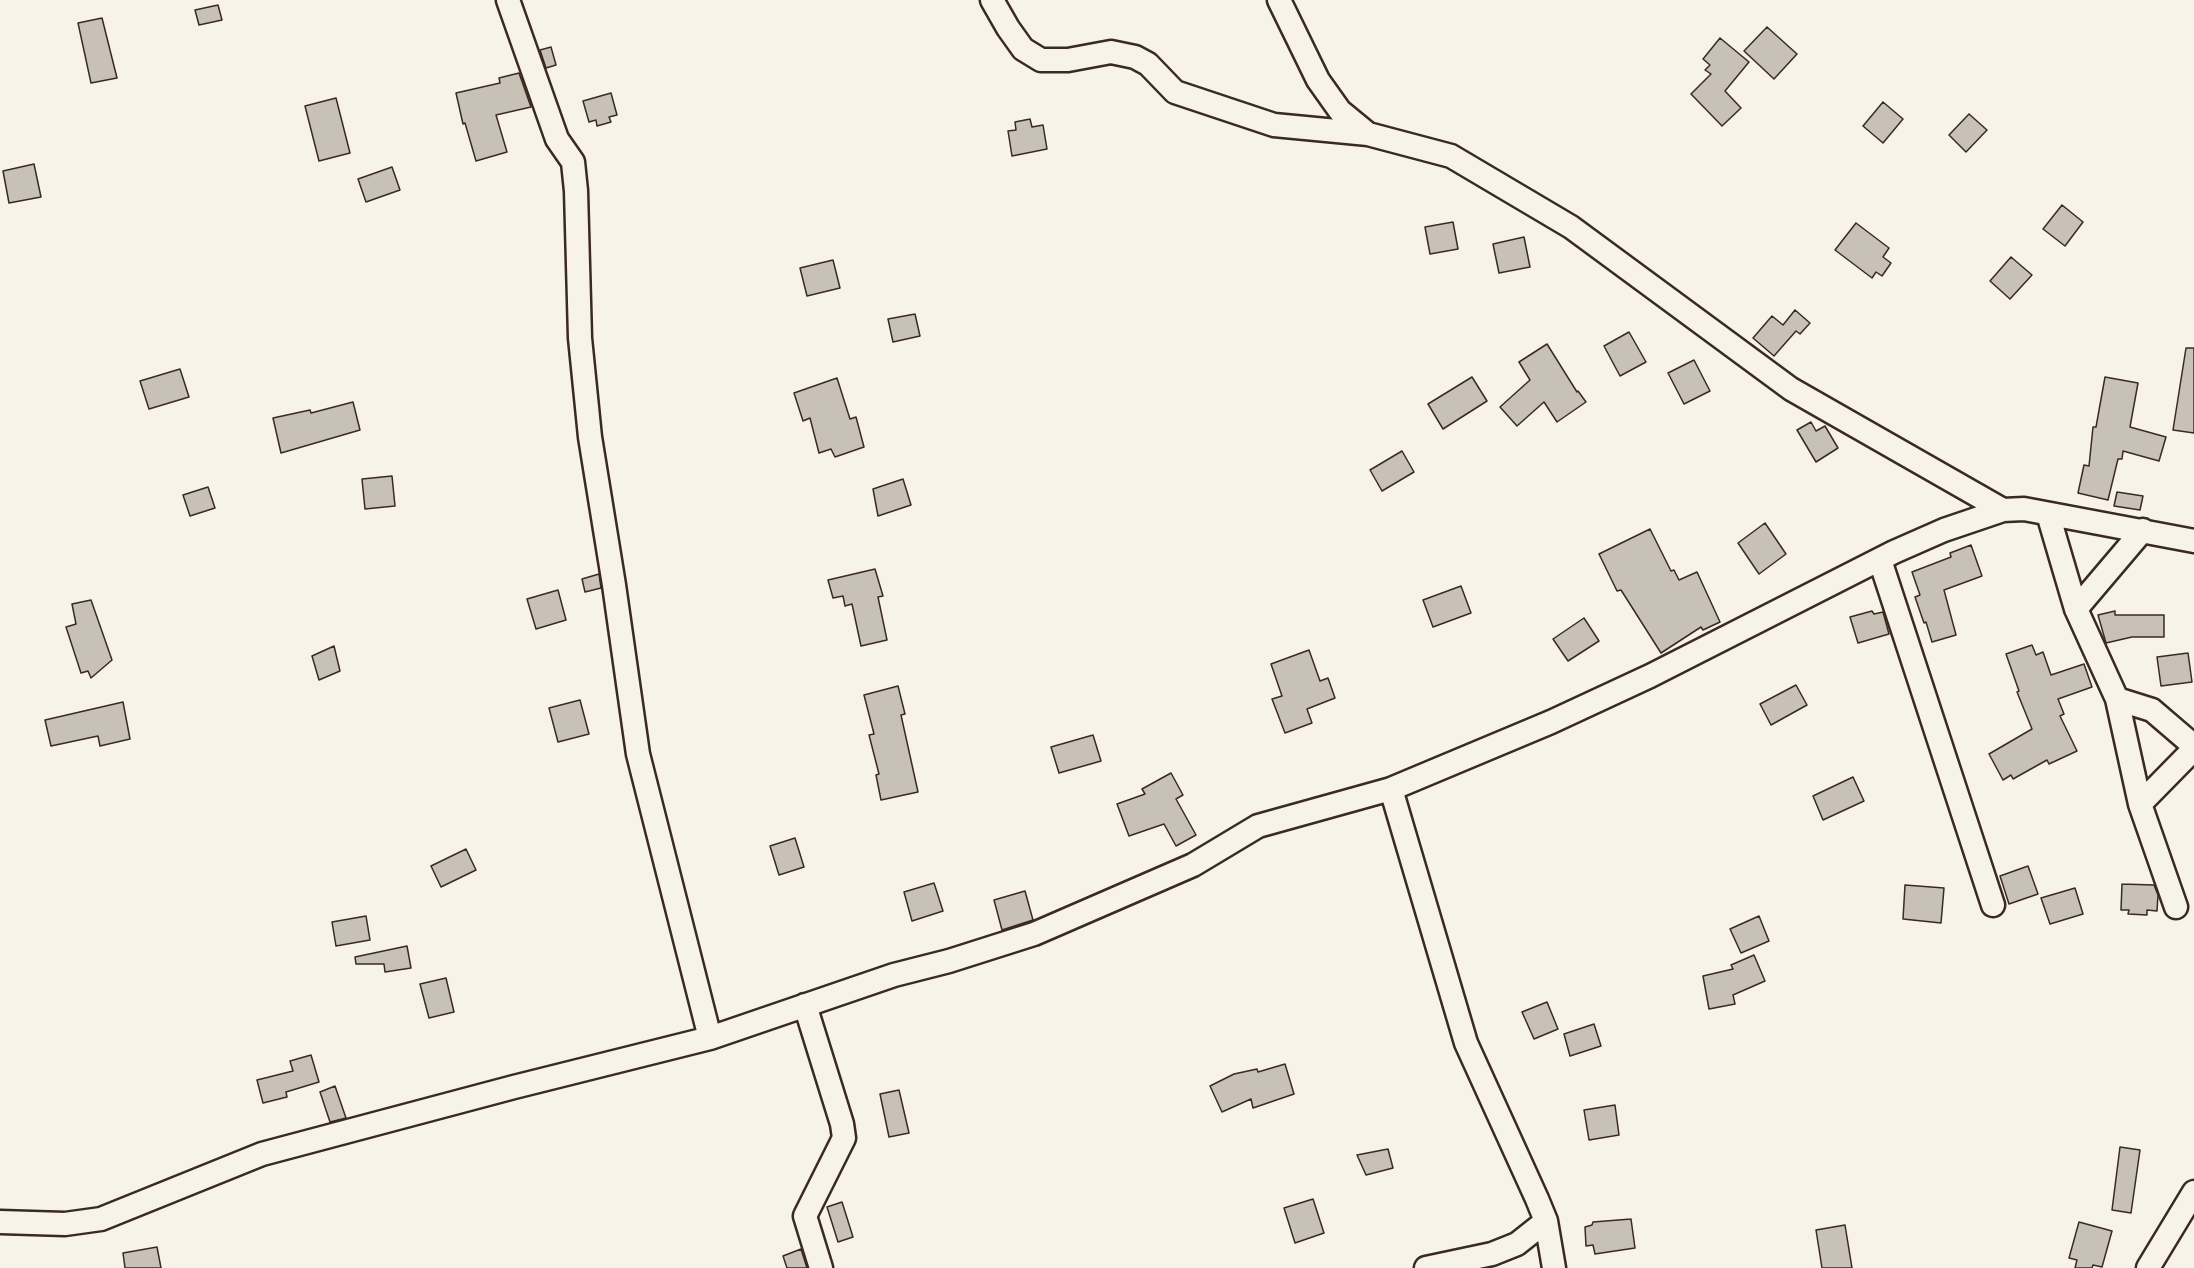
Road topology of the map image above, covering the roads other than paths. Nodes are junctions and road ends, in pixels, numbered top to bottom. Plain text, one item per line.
1 (508, 0) edge
2 (992, 0) edge
3 (1279, 0) edge
4 (1368, 135) junction
5 (2003, 510) junction
6 (2048, 514) junction
7 (2143, 530) junction
8 (2194, 541) edge
9 (1880, 560) junction
10 (2076, 609) junction
11 (2117, 699) junction
12 (2194, 748) edge
13 (1391, 789) junction
14 (2140, 804) junction
15 (1993, 905) dead end
16 (2176, 907) dead end
17 (805, 1005) junction
18 (710, 1038) junction
19 (2194, 1192) edge
20 (1545, 1221) junction
21 (0, 1222) edge
22 (821, 1268) edge
23 (1426, 1268) edge
24 (1554, 1268) edge
25 (2148, 1268) edge

1 - 18 street
2 - 4 street
3 - 4 street
4 - 5 street
5 - 6 street
5 - 9 street
6 - 7 street
6 - 10 street
7 - 8 street
7 - 10 street
9 - 13 street
9 - 15 street
10 - 11 street
11 - 12 street
11 - 14 street
12 - 14 street
13 - 17 street
13 - 20 street
14 - 16 street
17 - 18 street
17 - 22 street
18 - 21 street
19 - 25 street
20 - 23 street
20 - 24 street

